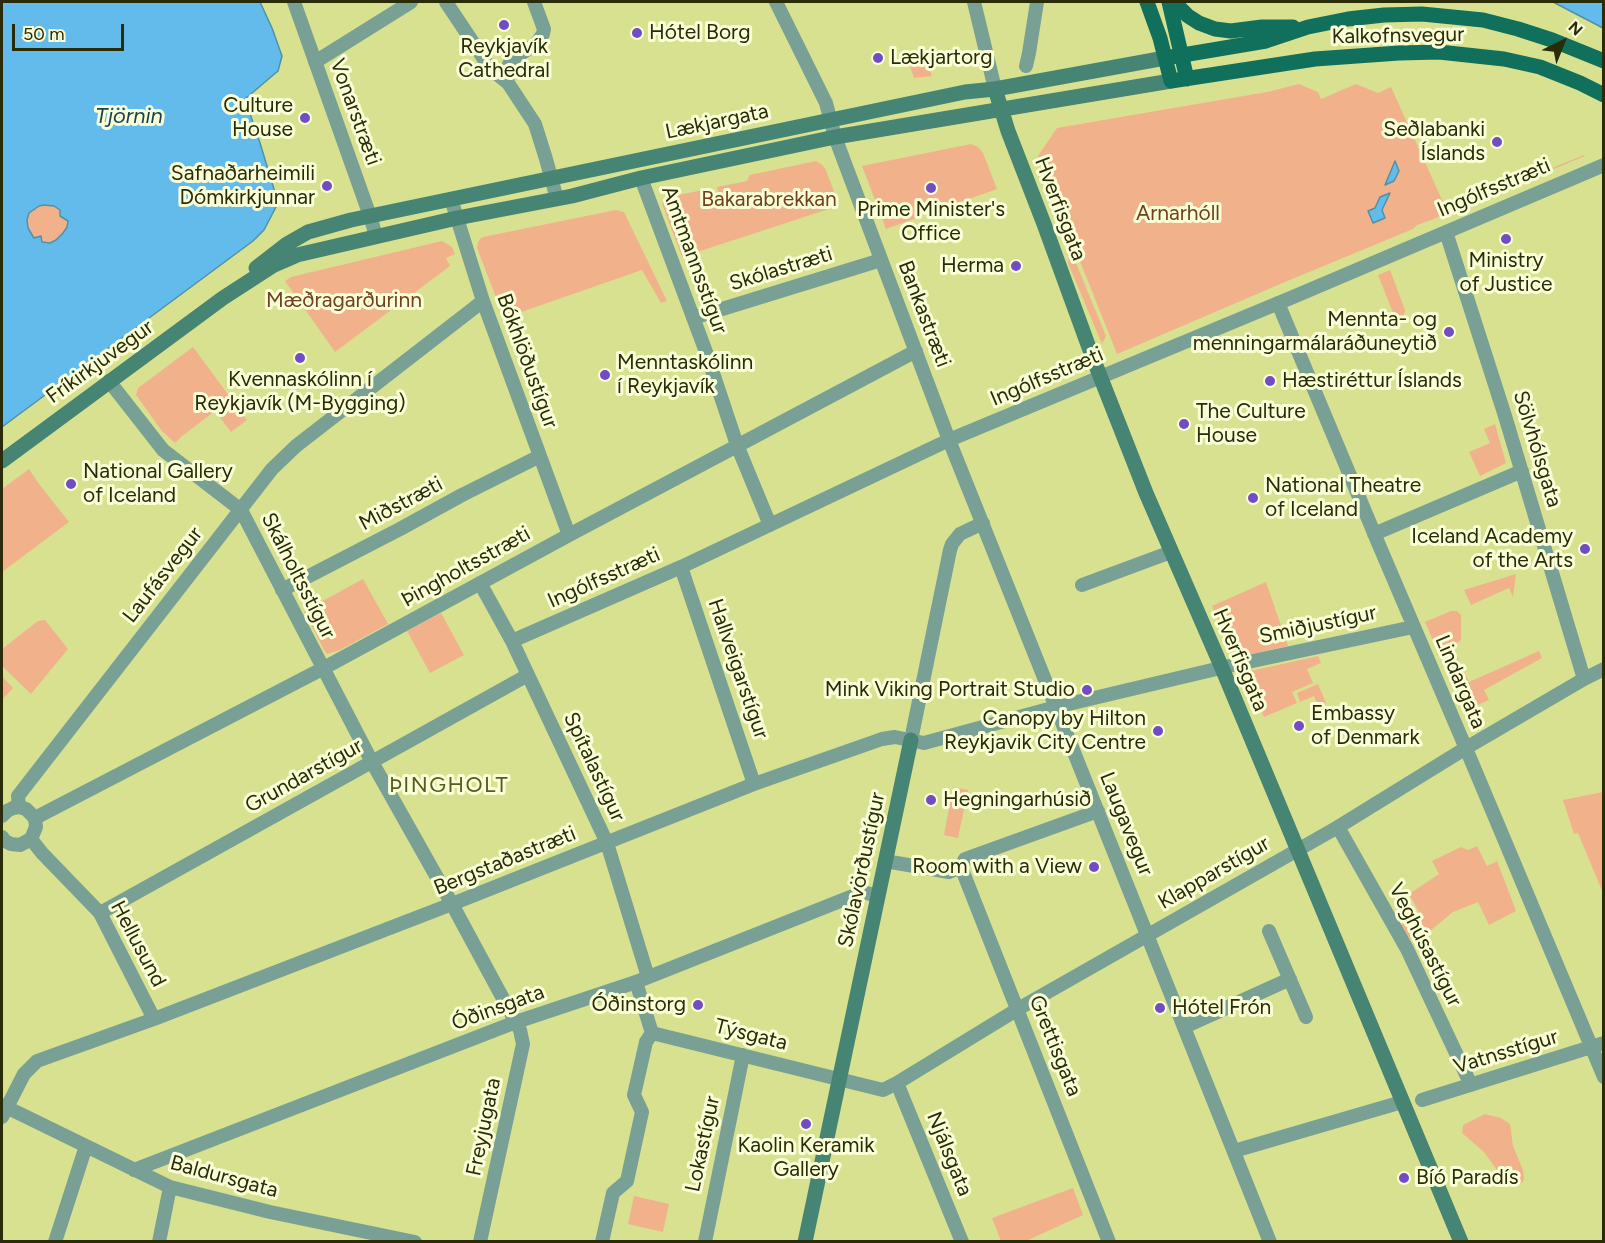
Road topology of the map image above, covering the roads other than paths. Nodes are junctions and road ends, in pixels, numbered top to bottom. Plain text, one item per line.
1 (294, 2) edge
2 (411, 2) edge
3 (446, 2) edge
4 (534, 2) edge
5 (776, 2) edge
6 (974, 2) edge
7 (1036, 2) edge
8 (1148, 2) edge
9 (1169, 2) edge
10 (1174, 2) edge
11 (1308, 27) junction
12 (1182, 55) junction
13 (1165, 58) junction
14 (1604, 61) edge
15 (315, 62) junction
16 (1026, 66) dead end
17 (1187, 79) junction
18 (1171, 81) junction
19 (508, 83) junction
20 (994, 89) junction
21 (1604, 95) edge
22 (1001, 110) junction
23 (830, 119) junction
24 (835, 137) junction
25 (1604, 165) edge
26 (552, 178) junction
27 (641, 178) junction
28 (451, 199) junction
29 (557, 199) junction
30 (370, 216) junction
31 (457, 218) junction
32 (1446, 232) junction
33 (375, 236) junction
34 (881, 260) junction
35 (272, 261) junction
36 (483, 301) junction
37 (1278, 303) junction
38 (693, 318) junction
39 (916, 351) junction
40 (1100, 378) junction
41 (109, 381) junction
42 (949, 440) junction
43 (737, 445) junction
44 (540, 456) junction
45 (2, 460) edge
46 (1522, 471) junction
47 (241, 510) junction
48 (982, 523) junction
49 (770, 525) junction
50 (1374, 534) junction
51 (569, 535) junction
52 (1171, 552) junction
53 (681, 567) junction
54 (480, 583) junction
55 (1082, 585) dead end
56 (282, 590) junction
57 (1413, 627) junction
58 (512, 641) junction
59 (1222, 668) junction
60 (322, 669) junction
61 (1604, 669) edge
62 (528, 675) junction
63 (1584, 679) junction
64 (1056, 707) junction
65 (910, 740) junction
66 (1466, 748) junction
67 (372, 762) junction
68 (754, 784) junction
69 (19, 807) junction
70 (1098, 811) junction
71 (2, 816) edge
72 (35, 819) junction
73 (1338, 827) junction
74 (2, 837) edge
75 (32, 839) junction
76 (607, 843) junction
77 (1297, 850) junction
78 (885, 861) junction
79 (961, 867) junction
80 (878, 896) junction
81 (452, 904) junction
82 (100, 913) junction
83 (1269, 931) dead end
84 (1148, 935) junction
85 (642, 979) junction
86 (1290, 979) junction
87 (1018, 1009) junction
88 (1306, 1017) dead end
89 (154, 1019) junction
90 (516, 1022) junction
91 (1184, 1027) junction
92 (652, 1033) junction
93 (1597, 1045) edge
94 (743, 1055) junction
95 (1604, 1077) edge
96 (839, 1079) junction
97 (897, 1083) junction
98 (1470, 1085) junction
99 (1422, 1100) dead end
100 (1402, 1102) junction
101 (3, 1110) edge
102 (86, 1146) junction
103 (1234, 1151) junction
104 (134, 1170) junction
105 (170, 1187) junction
106 (55, 1242) edge
107 (159, 1242) edge
108 (415, 1242) edge
109 (480, 1242) edge
110 (602, 1242) edge
111 (705, 1242) edge
112 (805, 1242) edge
113 (962, 1242) edge
114 (1109, 1242) edge
115 (1270, 1242) edge
116 (1461, 1242) edge

1 - 15 street, Vonarstræti
2 - 15 street
3 - 19 street
4 - 19 street
5 - 23 street, Bankastræti
6 - 20 street
7 - 16 street
8 - 13 main road
9 - 12 main road
10 - 11 main road
11 - 12 main road, Kalkofnsvegur
11 - 14 main road, Kalkofnsvegur
12 - 13 main road, Lækjargata
12 - 17 main road
13 - 18 main road
13 - 20 main road, Lækjargata
15 - 30 street, Vonarstræti
17 - 18 main road, Lækjargata
17 - 21 main road, Kalkofnsvegur
18 - 22 main road, Lækjargata
19 - 26 street
20 - 22 main road, Hverfisgata
20 - 23 main road, Lækjargata
22 - 24 main road, Lækjargata
22 - 40 main road, Hverfisgata
23 - 24 street, Bankastræti
23 - 26 main road, Lækjargata
24 - 27 main road, Lækjargata
24 - 34 street, Bankastræti
25 - 32 street, Ingólfsstræti
26 - 28 main road, Lækjargata
26 - 29 street
27 - 29 main road, Lækjargata
27 - 38 street, Amtmannsstígur
28 - 30 main road, Lækjargata
28 - 31 street, Bókhlöðustígur
29 - 31 main road, Lækjargata
30 - 33 street, Vonarstræti
30 - 35 main road, Lækjargata
31 - 33 main road, Lækjargata
31 - 36 street, Bókhlöðustígur
32 - 37 street, Ingólfsstræti
32 - 46 street, Sölvhólsgata
33 - 35 main road, Lækjargata
34 - 38 street, Skólastræti
34 - 39 street, Bankastræti
35 - 41 main road, Fríkirkjuvegur
36 - 44 street, Bókhlöðustígur
36 - 47 street, Laufásvegur
37 - 40 street, Ingólfsstræti
37 - 50 street, Lindargata
38 - 43 street, Amtmannsstígur
39 - 42 street, Bankastræti
39 - 43 street, Þingholtsstræti
40 - 42 street, Ingólfsstræti
40 - 52 main road, Hverfisgata
41 - 45 main road, Fríkirkjuvegur
41 - 47 street, Skálholtsstígur
42 - 48 street, Bankastræti
42 - 49 street, Ingólfsstræti
43 - 49 street, Amtmannsstígur
43 - 51 street, Þingholtsstræti
44 - 51 street, Bókhlöðustígur
44 - 56 street, Miðstræti
46 - 50 street
46 - 63 street, Sölvhólsgata
47 - 56 street, Skálholtsstígur
47 - 69 street, Laufásvegur
48 - 64 street, Laugavegur
48 - 65 street, Skólavörðustígur
49 - 53 street, Ingólfsstræti
50 - 57 street, Lindargata
51 - 54 street, Þingholtsstræti
52 - 55 street
52 - 59 main road, Hverfisgata
53 - 58 street, Ingólfsstræti
53 - 68 street, Hallveigarstígur
54 - 58 street, Spítalastígur
54 - 60 street, Þingholtsstræti
56 - 60 street, Skálholtsstígur
57 - 59 street, Smiðjustígur
57 - 66 street, Lindargata
58 - 62 street, Spítalastígur
59 - 64 street, Smiðjustígur
59 - 77 main road, Hverfisgata
60 - 67 street, Skálholtsstígur
60 - 72 street, Þingholtsstræti
61 - 63 street, Klapparstígur
62 - 67 street, Grundarstígur
62 - 76 street, Spítalastígur
63 - 66 street, Klapparstígur
64 - 65 street, Bergstaðastræti
64 - 70 street, Laugavegur
65 - 68 street, Bergstaðastræti
65 - 78 main road, Skólavörðustígur
66 - 73 street, Klapparstígur
66 - 93 street, Lindargata
67 - 81 street, Skálholtsstígur
67 - 82 street, Grundarstígur
68 - 76 street, Bergstaðastræti
69 - 71 street
69 - 72 street
70 - 79 street
70 - 84 street, Laugavegur
72 - 75 street
73 - 77 street, Klapparstígur
73 - 98 street, Veghúsastígur
74 - 75 street
75 - 82 street, Hellusund
76 - 81 street, Bergstaðastræti
76 - 85 street, Spítalastígur
77 - 84 street, Klapparstígur
77 - 100 main road, Hverfisgata
78 - 79 street
78 - 80 main road, Skólavörðustígur
79 - 87 street, Grettisgata
80 - 85 street, Óðinsgata
80 - 96 main road, Skólavörðustígur
81 - 89 street, Bergstaðastræti
81 - 90 street, Freyjugata
82 - 89 street, Hellusund
83 - 86 street
84 - 87 street, Klapparstígur
84 - 91 street, Laugavegur
85 - 90 street, Óðinsgata
85 - 92 street, Spítalastígur
86 - 88 street
86 - 91 street
87 - 97 street, Klapparstígur
87 - 114 street, Grettisgata
89 - 101 street, Bergstaðastræti
90 - 104 street, Óðinsgata
90 - 109 street, Freyjugata
91 - 103 street, Laugavegur
92 - 94 street, Týsgata
92 - 110 street
93 - 95 street, Lindargata
93 - 98 street, Vatnsstígur
94 - 96 street, Týsgata
94 - 111 street, Lokastígur
96 - 97 street, Klapparstígur
96 - 112 main road, Skólavörðustígur
97 - 113 street, Njálsgata
98 - 99 street, Vatnsstígur
100 - 103 street
100 - 116 main road, Hverfisgata
101 - 102 street, Baldursgata
102 - 104 street, Baldursgata
102 - 106 street
103 - 115 street, Laugavegur
104 - 105 street, Baldursgata
105 - 107 street
105 - 108 street, Baldursgata

